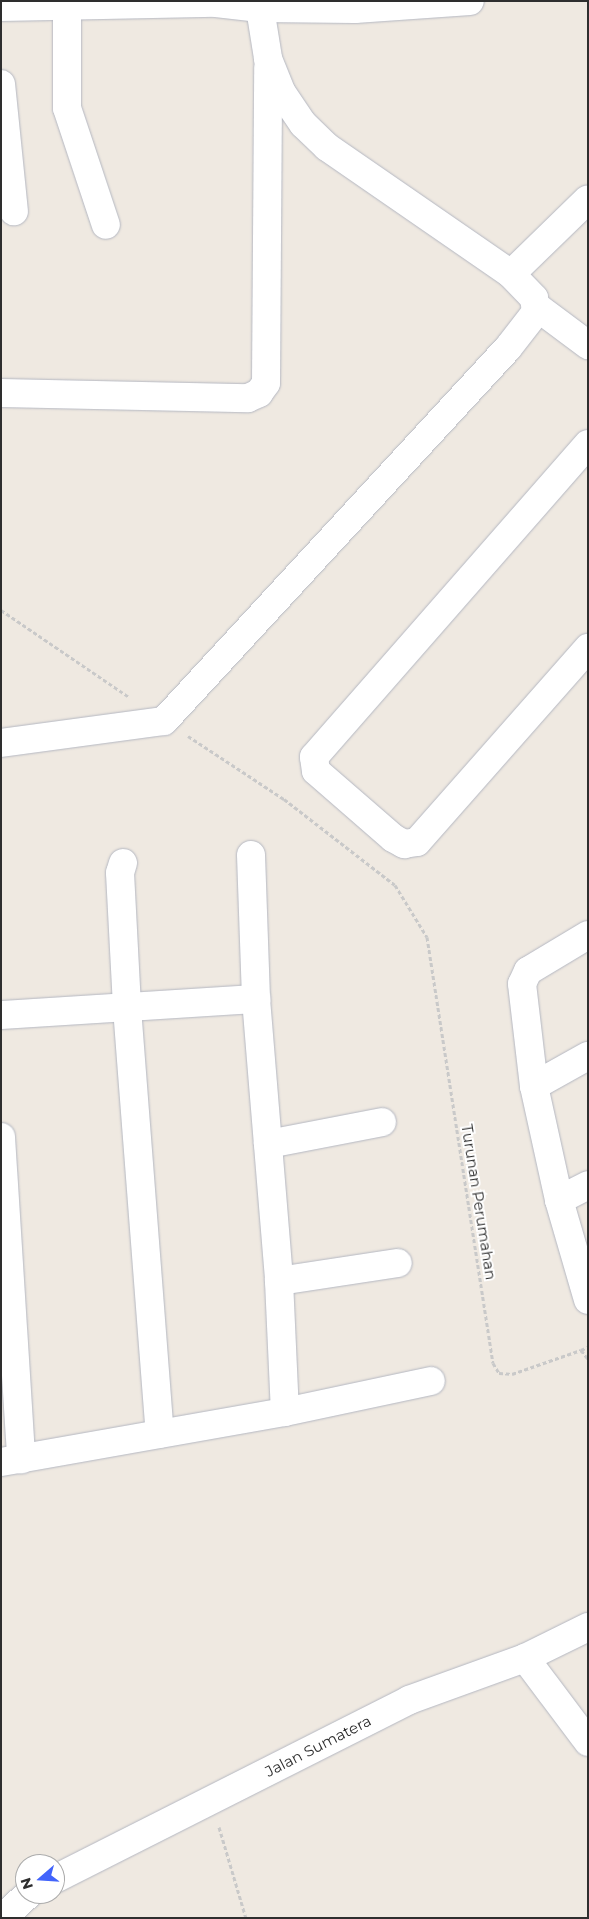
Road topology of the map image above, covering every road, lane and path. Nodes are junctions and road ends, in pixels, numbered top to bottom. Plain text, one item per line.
1 (470, 1) edge
2 (216, 2) edge
3 (356, 5) edge
4 (67, 6) junction
5 (1, 7) edge
6 (260, 8) junction
7 (268, 58) junction
8 (1, 84) edge
9 (588, 198) edge
10 (14, 211) dead end
11 (106, 225) dead end
12 (511, 274) junction
13 (537, 307) junction
14 (588, 346) edge
15 (1, 393) edge
16 (588, 444) edge
17 (1, 610) edge
18 (588, 648) edge
19 (164, 721) junction
20 (1, 743) edge
21 (251, 855) dead end
22 (124, 864) dead end
23 (588, 935) edge
24 (256, 999) junction
25 (127, 1008) junction
26 (1, 1015) edge
27 (588, 1056) edge
28 (534, 1086) junction
29 (382, 1122) dead end
30 (1, 1137) edge
31 (268, 1144) junction
32 (588, 1185) edge
33 (559, 1200) junction
34 (398, 1263) dead end
35 (279, 1281) junction
36 (588, 1300) edge
37 (588, 1347) edge
38 (581, 1350) junction
39 (588, 1358) edge
40 (431, 1381) dead end
41 (285, 1412) junction
42 (160, 1434) junction
43 (11, 1461) edge
44 (588, 1627) edge
45 (525, 1658) junction
46 (588, 1742) edge
47 (211, 1800) junction
48 (65, 1873) edge
49 (18, 1904) edge
50 (2, 1918) edge
51 (246, 1918) edge

1 - 3 street
2 - 4 street
2 - 6 street
3 - 6 street
4 - 5 street
4 - 11 street
6 - 7 street
7 - 12 street
7 - 15 street
8 - 10 street
9 - 12 street
12 - 13 street
13 - 14 street
13 - 19 street
16 - 18 street
17 - 19 path
19 - 20 street
19 - 38 path, Turunan Perumahan
21 - 24 street
22 - 25 street
23 - 28 street
24 - 25 street
24 - 31 street
25 - 26 street
25 - 42 street
27 - 28 street
28 - 33 street
29 - 31 street
30 - 43 street
31 - 35 street
32 - 33 street
33 - 36 street
34 - 35 street
35 - 41 street
37 - 38 path
38 - 39 path
40 - 41 street
41 - 42 street
42 - 43 street
44 - 45 street, Jalan Sumatera
45 - 46 street
45 - 47 street, Jalan Sumatera
47 - 48 street, Jalan Sumatera
47 - 51 path
49 - 50 street

